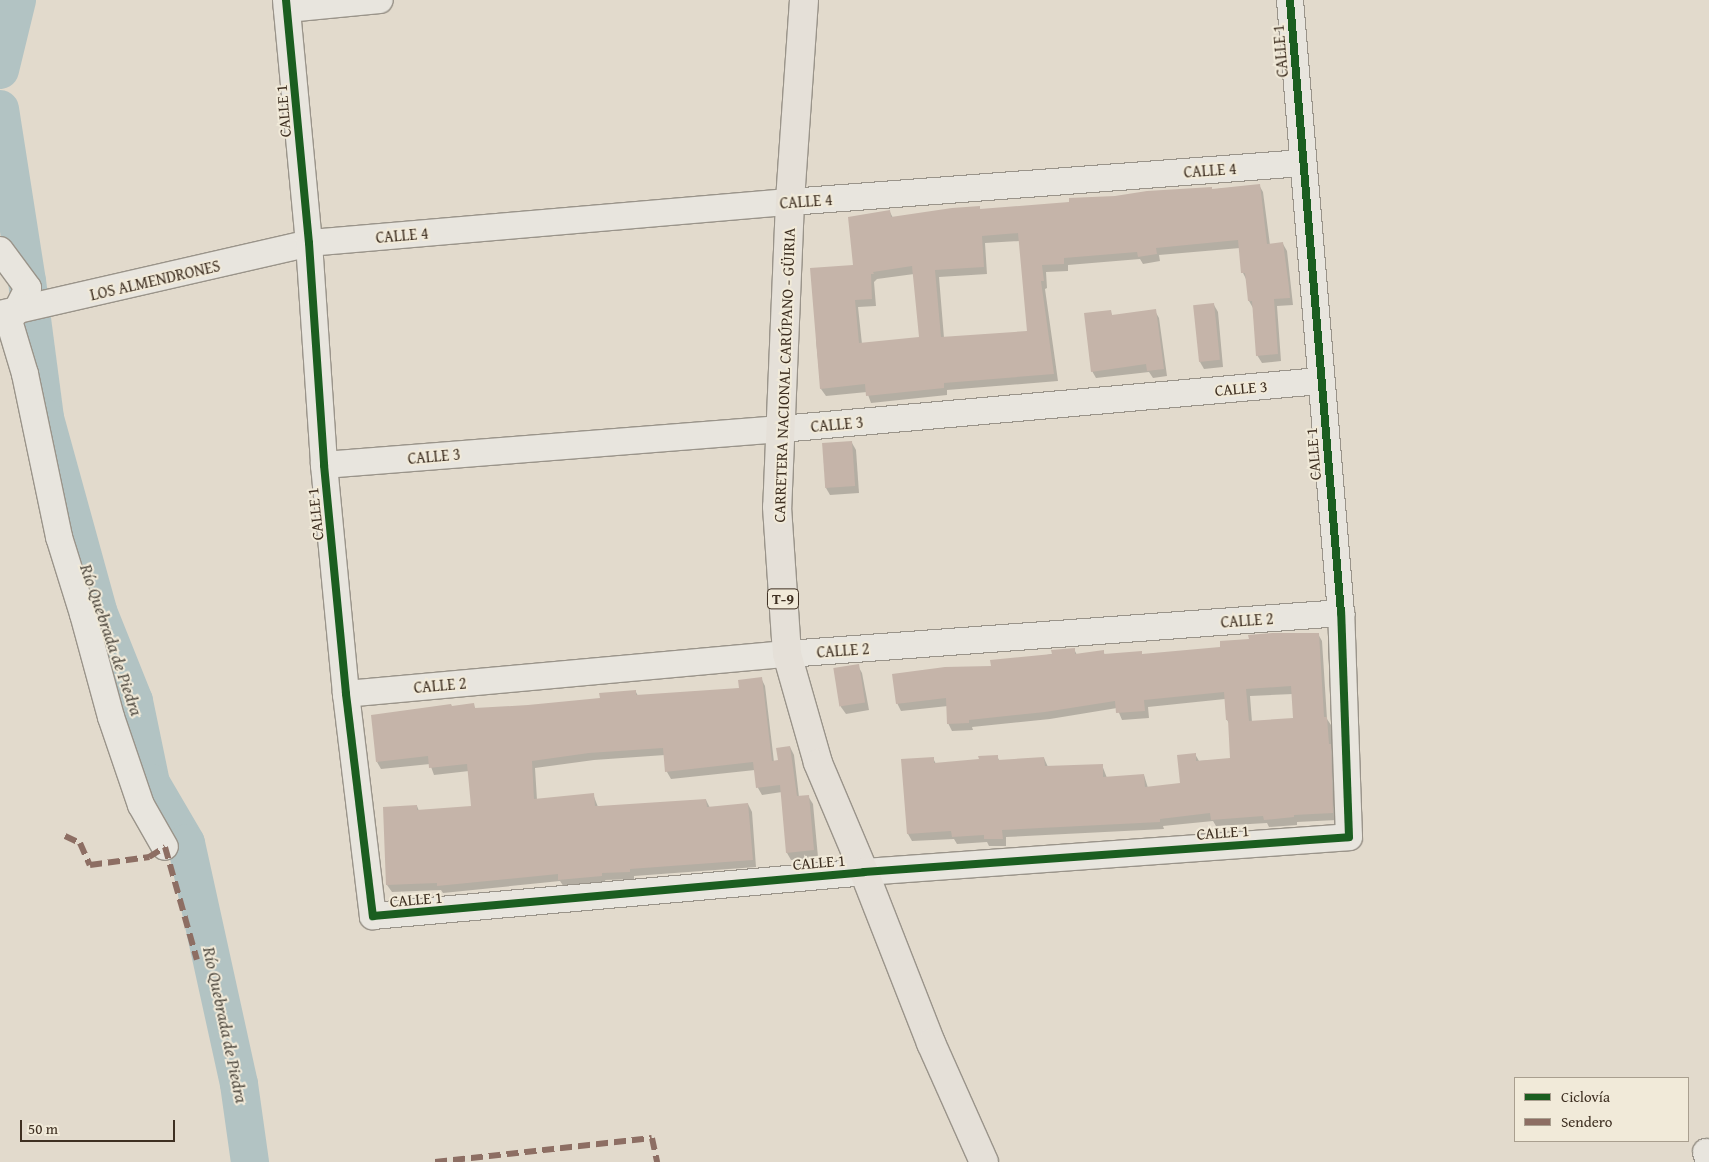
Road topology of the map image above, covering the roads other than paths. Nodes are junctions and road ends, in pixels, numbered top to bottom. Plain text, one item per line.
1 (380, 0) edge
2 (804, 0) edge
3 (1290, 0) edge
4 (287, 4) edge
5 (1303, 163) junction
6 (790, 202) junction
7 (309, 243) junction
8 (0, 250) edge
9 (7, 314) edge
10 (1320, 381) junction
11 (781, 429) junction
12 (324, 465) junction
13 (1341, 613) junction
14 (787, 654) junction
15 (346, 694) junction
16 (165, 847) dead end
17 (864, 872) junction
18 (984, 1162) edge

1 - 4 street
2 - 6 highway, CARRETERA NACIONAL CARÚPANO - GÜIRIA / T-9
3 - 5 street, CALLE 1
4 - 7 street, CALLE 1
5 - 6 street, CALLE 4
5 - 10 street, CALLE 1
6 - 7 street, CALLE 4
6 - 11 highway, CARRETERA NACIONAL CARÚPANO - GÜIRIA / T-9
7 - 9 street, LOS ALMENDRONES
7 - 12 street, CALLE 1
8 - 9 street
9 - 16 street
10 - 11 street, CALLE 3
10 - 13 street, CALLE 1
11 - 12 street, CALLE 3
11 - 14 highway, CARRETERA NACIONAL CARÚPANO - GÜIRIA / T-9
12 - 15 street, CALLE 1
13 - 14 street, CALLE 2
13 - 17 street, CALLE 1
14 - 15 street, CALLE 2
14 - 17 highway, CARRETERA NACIONAL CARÚPANO - GÜIRIA / T-9
15 - 17 street, CALLE 1
17 - 18 highway, CARRETERA NACIONAL CARÚPANO - GÜIRIA / T-9

